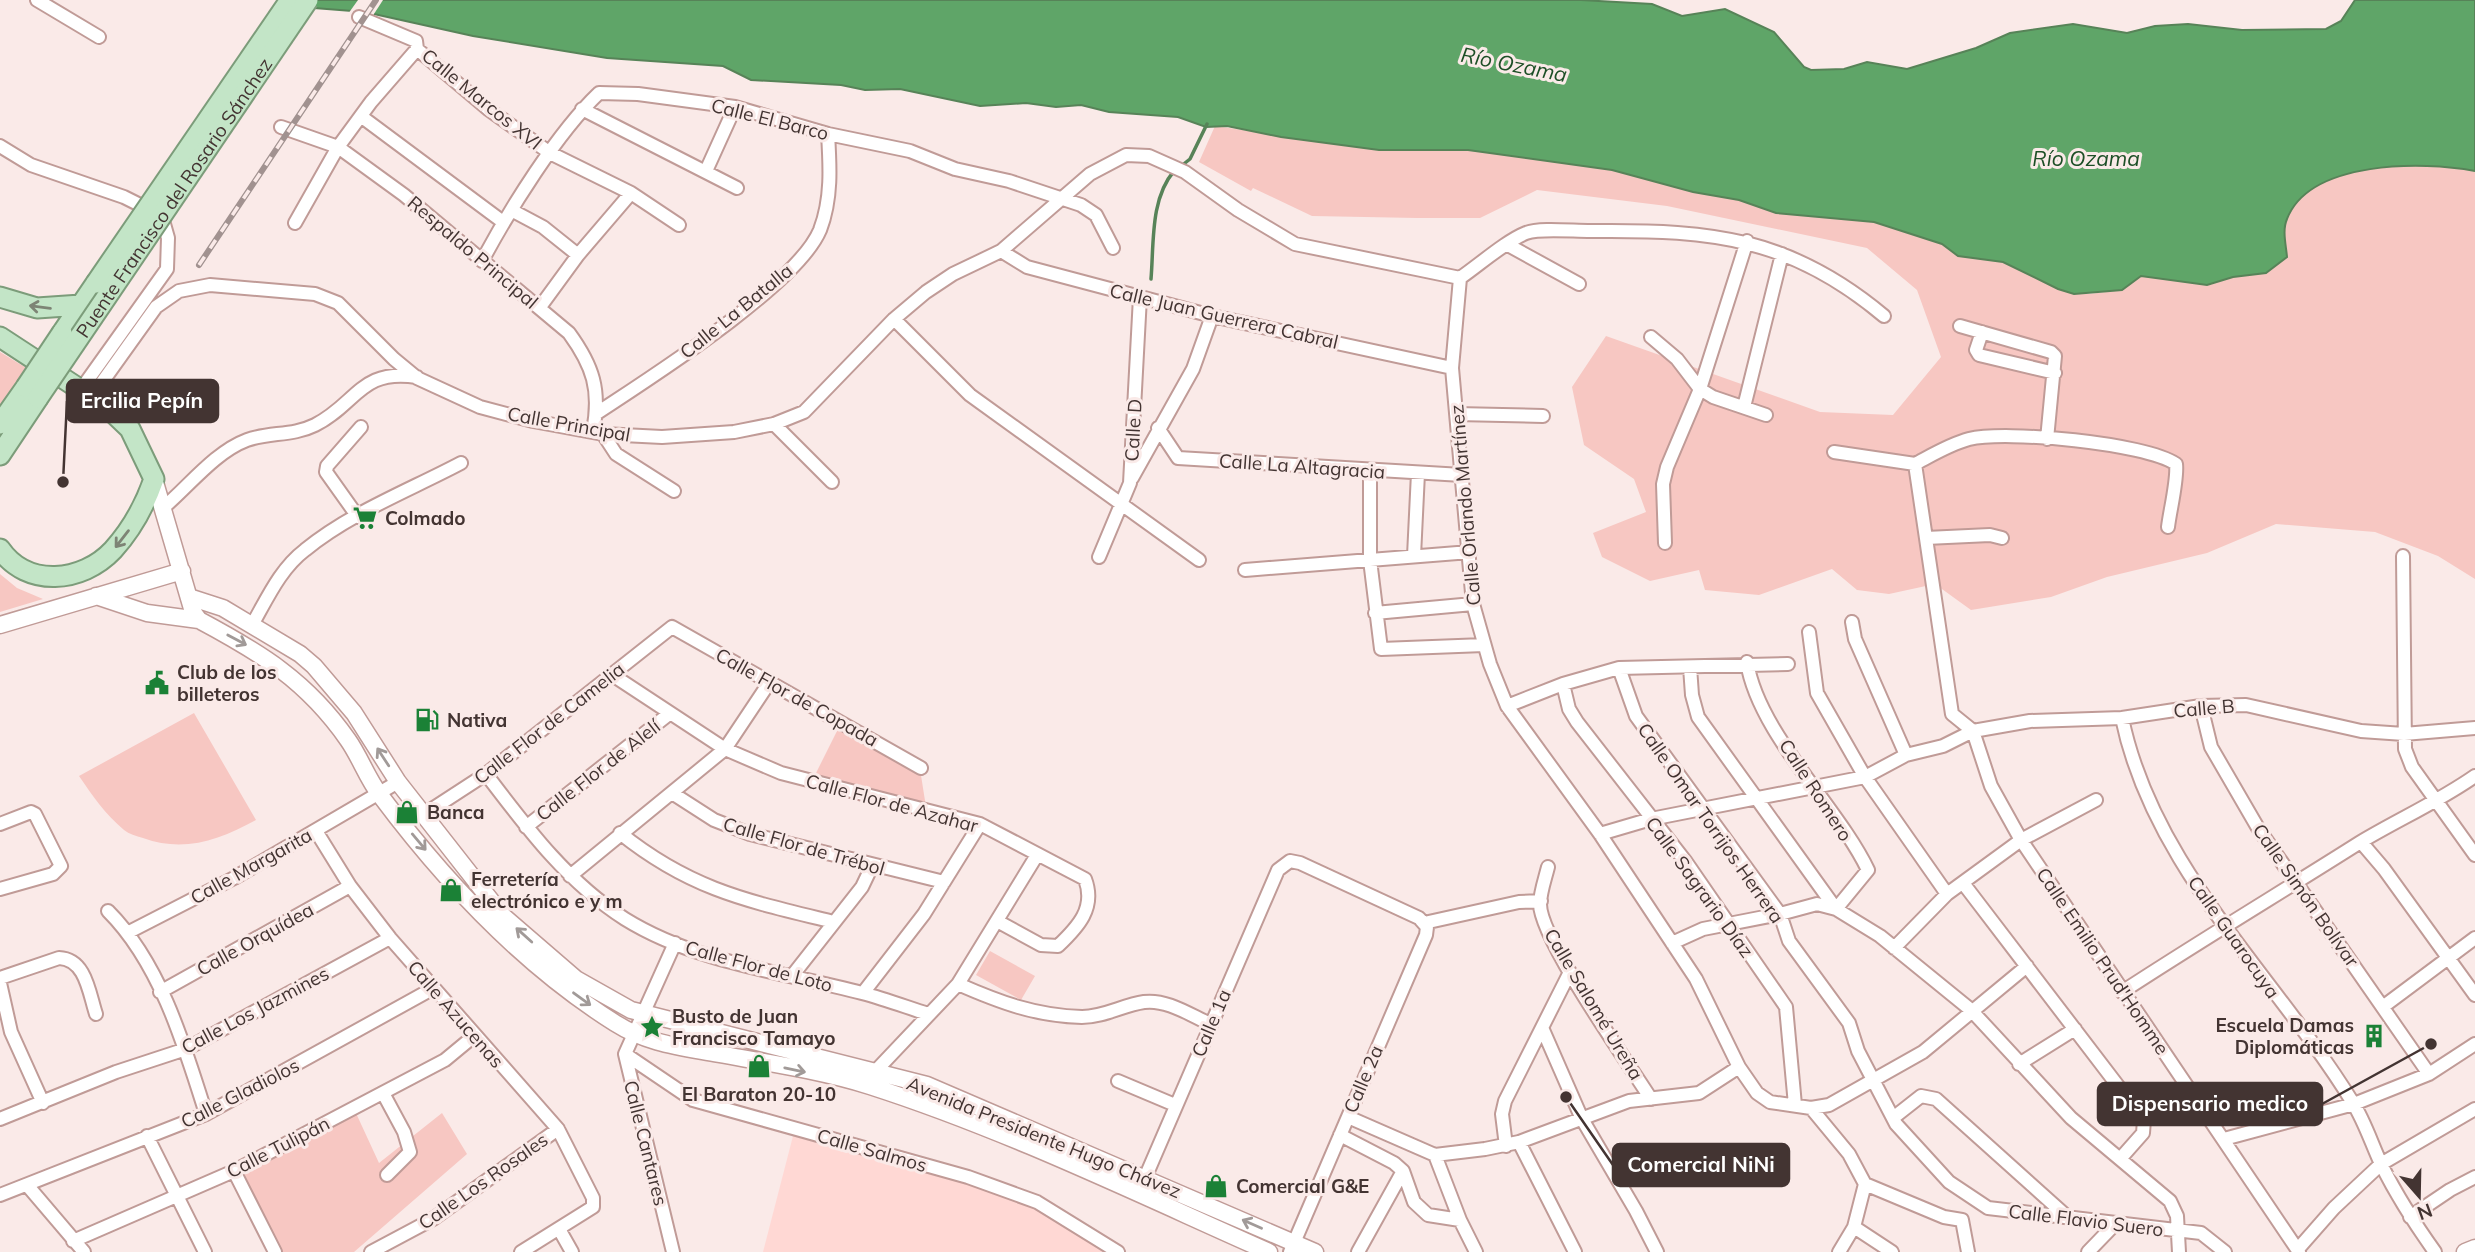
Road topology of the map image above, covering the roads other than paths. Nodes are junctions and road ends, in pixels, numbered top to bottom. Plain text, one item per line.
1 (37, 0) edge
2 (290, 0) edge
3 (308, 0) edge
4 (359, 17) dead end
5 (99, 37) dead end
6 (417, 49) junction
7 (735, 107) junction
8 (582, 109) junction
9 (362, 117) junction
10 (281, 127) dead end
11 (828, 134) junction
12 (0, 146) edge
13 (338, 147) junction
14 (550, 153) junction
15 (706, 171) junction
16 (737, 188) dead end
17 (631, 193) junction
18 (1062, 199) junction
19 (513, 211) junction
20 (503, 222) junction
21 (295, 223) dead end
22 (679, 225) dead end
23 (1747, 241) junction
24 (1508, 245) junction
25 (1113, 248) dead end
26 (1001, 251) junction
27 (1782, 254) junction
28 (578, 255) junction
29 (482, 261) junction
30 (1460, 278) junction
31 (1579, 284) dead end
32 (0, 297) edge
33 (1140, 297) junction
34 (81, 305) junction
35 (540, 307) junction
36 (1212, 316) junction
37 (1884, 316) dead end
38 (894, 319) junction
39 (1960, 326) dead end
40 (1982, 332) junction
41 (0, 337) edge
42 (1650, 337) dead end
43 (1452, 368) junction
44 (2055, 373) junction
45 (417, 377) junction
46 (1700, 389) junction
47 (32, 392) junction
48 (88, 392) junction
49 (1744, 407) junction
50 (597, 413) junction
51 (1456, 414) junction
52 (1766, 415) dead end
53 (1543, 416) dead end
54 (774, 425) junction
55 (361, 428) dead end
56 (1158, 428) junction
57 (598, 432) junction
58 (3, 437) edge
59 (2047, 439) junction
60 (1834, 452) dead end
61 (461, 463) dead end
62 (1915, 464) junction
63 (1370, 471) junction
64 (1418, 473) junction
65 (1462, 475) junction
66 (154, 479) junction
67 (832, 482) dead end
68 (1130, 483) junction
69 (674, 491) dead end
70 (1123, 503) junction
71 (163, 508) junction
72 (358, 517) junction
73 (2168, 527) dead end
74 (1926, 538) junction
75 (2002, 538) dead end
76 (1665, 543) dead end
77 (0, 549) edge
78 (1469, 552) junction
79 (1414, 556) junction
80 (2403, 556) dead end
81 (1099, 557) dead end
82 (1199, 560) dead end
83 (1370, 560) junction
84 (1245, 570) dead end
85 (181, 571) junction
86 (96, 596) junction
87 (189, 597) junction
88 (1473, 604) junction
89 (1375, 613) junction
90 (199, 620) junction
91 (1852, 622) dead end
92 (0, 625) edge
93 (252, 625) junction
94 (672, 627) joint
95 (1809, 632) dead end
96 (1484, 645) junction
97 (1747, 662) junction
98 (1788, 664) dead end
99 (1690, 667) junction
100 (1619, 668) junction
101 (611, 674) junction
102 (769, 682) junction
103 (1563, 684) junction
104 (1507, 706) junction
105 (2201, 706) junction
106 (669, 713) junction
107 (2122, 718) junction
108 (2475, 728) edge
109 (1973, 731) junction
110 (2404, 734) junction
111 (725, 749) junction
112 (1906, 755) junction
113 (921, 768) dead end
114 (486, 774) junction
115 (1864, 776) junction
116 (2475, 776) edge
117 (398, 782) junction
118 (1812, 786) junction
119 (379, 793) junction
120 (671, 793) junction
121 (1755, 797) junction
122 (2096, 800) dead end
123 (2436, 803) junction
124 (1702, 808) junction
125 (423, 815) junction
126 (1651, 819) junction
127 (0, 824) edge
128 (980, 824) junction
129 (526, 827) junction
130 (316, 831) junction
131 (620, 833) junction
132 (1600, 834) junction
133 (2021, 840) junction
134 (2361, 842) junction
135 (1037, 855) junction
136 (2475, 855) edge
137 (872, 866) junction
138 (1548, 867) dead end
139 (570, 876) junction
140 (944, 882) junction
141 (1963, 883) junction
142 (2296, 885) junction
143 (351, 886) junction
144 (0, 889) edge
145 (1947, 894) junction
146 (1541, 901) junction
147 (1836, 909) junction
148 (108, 911) dead end
149 (1780, 914) junction
150 (997, 921) junction
151 (1422, 921) junction
152 (834, 922) junction
153 (1727, 924) junction
154 (2225, 924) junction
155 (129, 932) junction
156 (390, 938) junction
157 (2475, 939) edge
158 (675, 943) junction
159 (1672, 943) junction
160 (1894, 948) junction
161 (2449, 961) junction
162 (2027, 967) junction
163 (1570, 972) junction
164 (792, 976) junction
165 (0, 980) edge
166 (958, 984) junction
167 (432, 989) junction
168 (160, 992) junction
169 (2122, 992) junction
170 (863, 993) junction
171 (2475, 995) edge
172 (2385, 1006) junction
173 (1971, 1010) junction
174 (96, 1014) dead end
175 (646, 1014) junction
176 (928, 1014) junction
177 (1210, 1024) junction
178 (2075, 1029) junction
179 (1543, 1030) junction
180 (634, 1034) junction
181 (474, 1036) junction
182 (2475, 1044) edge
183 (186, 1049) junction
184 (625, 1054) junction
185 (2019, 1064) junction
186 (1739, 1067) junction
187 (874, 1070) junction
188 (2429, 1074) junction
189 (1118, 1081) dead end
190 (1874, 1082) junction
191 (866, 1084) junction
192 (383, 1094) junction
193 (1651, 1099) junction
194 (43, 1102) junction
195 (2354, 1104) junction
196 (1175, 1105) junction
197 (1795, 1105) junction
198 (1811, 1108) junction
199 (2475, 1109) edge
200 (206, 1114) junction
201 (1348, 1116) junction
202 (1893, 1118) junction
203 (0, 1119) edge
204 (1582, 1119) junction
205 (558, 1129) junction
206 (1340, 1135) junction
207 (147, 1136) junction
208 (2224, 1139) junction
209 (1519, 1142) junction
210 (1506, 1146) junction
211 (1435, 1155) junction
212 (2120, 1159) junction
213 (2381, 1164) junction
214 (234, 1171) junction
215 (1403, 1171) junction
216 (387, 1175) dead end
217 (2475, 1177) edge
218 (1145, 1178) junction
219 (1865, 1184) junction
220 (27, 1185) junction
221 (176, 1194) junction
222 (1138, 1194) junction
223 (0, 1195) edge
224 (1988, 1208) junction
225 (2065, 1216) junction
226 (2410, 1217) junction
227 (1460, 1220) junction
228 (1962, 1220) junction
229 (2116, 1223) junction
230 (1854, 1227) junction
231 (559, 1229) junction
232 (2178, 1231) junction
233 (73, 1241) junction
234 (1292, 1247) edge
235 (2475, 1248) edge
236 (2298, 1250) edge
237 (84, 1252) edge
238 (205, 1252) edge
239 (275, 1252) edge
240 (371, 1252) edge
241 (521, 1252) edge
242 (572, 1252) edge
243 (673, 1252) edge
244 (1118, 1252) edge
245 (1269, 1252) edge
246 (1315, 1252) edge
247 (1358, 1252) edge
248 (1476, 1252) edge
249 (1575, 1252) edge
250 (1657, 1252) edge
251 (1839, 1252) edge
252 (1892, 1252) edge
253 (1968, 1252) edge
254 (2088, 1252) edge
255 (2179, 1252) edge
256 (2225, 1252) edge
257 (2435, 1252) edge
258 (2465, 1252) edge

1 - 5 street
2 - 34 main road, Puente Francisco del Rosario Sánchez, bridge
3 - 47 main road, Puente Francisco del Rosario Sánchez, bridge
4 - 6 street, Calle Marcos XVI
6 - 9 street
6 - 14 street, Calle Marcos XVI
7 - 8 street, Calle El Barco
7 - 11 street, Calle El Barco
7 - 15 street
8 - 14 street, Calle El Barco
8 - 15 street
9 - 13 street
9 - 20 street
10 - 13 street, Respaldo Principal
11 - 18 street, Calle El Barco
11 - 50 street, Calle La Batalla
12 - 48 street
13 - 21 street
13 - 29 street, Respaldo Principal
14 - 17 street, Calle Marcos XVI
14 - 19 street, Calle El Barco
15 - 16 street
17 - 22 street, Calle Marcos XVI
17 - 28 street
18 - 25 street, Calle El Barco
18 - 26 street, Calle Principal
18 - 30 street, Calle Principal
19 - 20 street, Calle El Barco
19 - 28 street
20 - 29 street, Calle El Barco
23 - 24 street
23 - 27 street
23 - 46 street
24 - 30 street
24 - 31 street
26 - 33 street, Calle Juan Guerrera Cabral
26 - 38 street, Calle Principal
27 - 37 street
27 - 49 street
28 - 35 street
29 - 35 street, Respaldo Principal
30 - 43 street, Calle Orlando Martínez
34 -> 32 main road
33 - 36 street, Calle Juan Guerrera Cabral
33 - 68 street, Calle D
34 - 47 main road, Puente Francisco del Rosario Sánchez, bridge
35 - 50 street, Respaldo Principal
36 - 43 street, Calle Juan Guerrera Cabral
36 - 56 street
38 - 54 street, Calle Principal
38 - 70 street
39 - 40 street
40 - 44 street
40 - 44 street
41 - 48 main road
42 - 46 street
43 - 51 street, Calle Orlando Martínez
44 - 59 street
45 - 48 street, Calle Principal
45 - 57 street, Calle Principal
45 - 71 street
46 - 49 street
46 - 76 street
47 - 58 main road
48 - 66 main road
49 - 52 street
50 - 57 street, Respaldo Principal
51 - 53 street
51 - 65 street, Calle Orlando Martínez
54 - 57 street, Calle Principal
54 - 67 street
55 - 72 street
56 - 63 street, Calle La Altagracia
56 - 68 street
57 - 69 street
59 - 62 street
59 - 73 street
60 - 62 street
61 - 72 street
62 - 74 street
63 - 64 street, Calle La Altagracia
63 - 83 street
64 - 65 street, Calle La Altagracia
64 - 79 street
65 - 78 street, Calle Orlando Martínez
66 - 71 main road
66 -> 77 main road
68 - 70 street, Calle D
70 - 81 street, Calle D
70 - 82 street
71 - 85 main road
72 - 93 street
74 - 75 street
74 - 109 street
78 - 79 street
78 - 88 street, Calle Orlando Martínez
79 - 83 street
80 - 110 street
83 - 84 street
83 - 89 street
85 - 86 main road
85 - 87 main road
86 - 90 main road
86 - 92 main road
87 - 90 main road
87 - 93 main road, Avenida Presidente Hugo Chávez
88 - 89 street
88 - 96 street, Calle Orlando Martínez
89 - 96 street
90 -> 119 main road, Avenida Presidente Hugo Chávez
91 - 112 street
117 -> 93 main road, Avenida Presidente Hugo Chávez
94 - 101 street, Calle Flor de Camelia
94 - 102 street, Calle Flor de Copada
95 - 115 street
96 - 104 street, Calle Orlando Martínez
97 - 98 street
97 - 99 street
97 - 118 street, Calle Romero
99 - 100 street
99 - 121 street
100 - 103 street
100 - 124 street, Calle Omar Torrijos Herrera
101 - 106 street, Calle Flor de Azahar
101 - 114 street, Calle Flor de Camelia
102 - 111 street
102 - 113 street, Calle Flor de Copada
103 - 104 street
103 - 126 street, Calle Sagrario Díaz
104 - 132 street, Calle Orlando Martínez
105 - 107 street, Calle B
105 - 110 street, Calle B
105 - 142 street, Calle Simón Bolívar
106 - 111 street, Calle Flor de Azahar
106 - 129 street, Calle Flor de Alelí
107 - 109 street, Calle B
107 - 154 street, Calle Guarocuya
108 - 110 street, Calle B
109 - 112 street, Calle B
109 - 133 street, Calle Emilio Prud'Homme
110 - 123 street
111 - 120 street
111 - 128 street, Calle Flor de Azahar
112 - 115 street, Calle B
114 - 125 street, Calle Flor de Camelia
114 - 129 street, Calle Flor de Loto
115 - 118 street, Calle B
115 - 145 street
116 - 123 street
117 - 119 street, Calle Margarita
117 - 125 main road, Avenida Presidente Hugo Chávez
118 - 121 street, Calle B
118 - 147 street, Calle Romero
119 - 130 street, Calle Margarita
119 -> 180 main road, Avenida Presidente Hugo Chávez
120 - 131 street
120 - 137 street, Calle Flor de Trébol
121 - 124 street, Calle B
121 - 147 street
122 - 133 street
123 - 134 street
123 - 136 street
124 - 126 street, Calle B
124 - 149 street, Calle Omar Torrijos Herrera
175 -> 125 main road, Avenida Presidente Hugo Chávez
126 - 132 street, Calle B
126 - 153 street, Calle Sagrario Díaz
127 - 144 street
128 - 135 street, Calle Flor de Azahar
128 - 140 street
129 - 139 street, Calle Flor de Loto
130 - 143 street, Calle Azucenas
130 - 155 street, Calle Margarita
131 - 139 street
131 - 152 street
132 - 159 street, Calle Orlando Martínez
133 - 141 street
133 - 169 street, Calle Emilio Prud'Homme
134 - 142 street
134 - 161 street
135 - 150 street
135 - 150 street, Calle Flor de Azahar
137 - 140 street, Calle Flor de Trébol
137 - 152 street
138 - 146 street, Calle Salomé Ureña
139 - 158 street, Calle Flor de Loto
140 - 170 street
141 - 145 street
141 - 162 street
142 - 154 street
142 - 172 street, Calle Simón Bolívar
143 - 156 street, Calle Azucenas
143 - 168 street, Calle Orquídea
145 - 160 street
146 - 151 street
146 - 163 street, Calle Salomé Ureña
147 - 149 street
147 - 160 street
148 - 155 street
149 - 153 street
149 - 190 street, Calle Omar Torrijos Herrera
150 - 166 street
151 - 177 street, Calle 1a
151 - 201 street, Calle 2a
152 - 164 street
153 - 159 street
153 - 197 street, Calle Sagrario Díaz
154 - 169 street
154 - 195 street, Calle Guarocuya
155 - 168 street
156 - 167 street, Calle Azucenas
156 - 183 street, Calle Los Jazmines
157 - 161 street
158 - 164 street, Calle Flor de Loto
158 - 175 street, Calle Cantares
159 - 186 street, Calle Orlando Martínez
160 - 173 street
161 - 171 street
161 - 172 street
162 - 173 street
162 - 178 street
163 - 179 street
163 - 193 street, Calle Salomé Ureña
164 - 170 street, Calle Flor de Loto
165 - 174 street
165 - 194 street
166 - 176 street
166 - 177 street
167 - 181 street, Calle Azucenas
167 - 200 street, Calle Gladiolos
168 - 183 street
169 - 208 street, Calle Emilio Prud'Homme
170 - 176 street, Calle Flor de Loto
172 - 188 street, Calle Simón Bolívar
173 - 185 street
173 - 190 street
175 - 180 street, Calle Cantares
175 - 187 main road, Avenida Presidente Hugo Chávez
176 - 187 street
177 - 196 street, Calle 1a
178 - 185 street
178 - 212 street
179 - 204 street
179 - 210 street
180 - 184 street, Calle Cantares
180 -> 191 main road, Avenida Presidente Hugo Chávez
181 - 192 street, Calle Tulipán
181 - 205 street, Calle Azucenas
182 - 188 street
183 - 194 street, Calle Los Jazmines
183 - 200 street
184 - 243 street, Calle Cantares
184 - 244 street, Calle Salmos
185 - 212 street
186 - 193 street
186 - 197 street, Calle Orlando Martínez
187 - 191 street
187 - 218 main road, Avenida Presidente Hugo Chávez
188 - 195 street
189 - 196 street
190 - 198 street
190 - 202 street, Calle Flavio Suero
191 - 222 main road, Avenida Presidente Hugo Chávez
192 - 214 street, Calle Tulipán
192 - 216 street
193 - 204 street
194 - 203 street, Calle Los Jazmines
195 - 208 street
195 - 213 street, Calle Guarocuya
196 - 218 street, Calle 1a
197 - 198 street, Calle Orlando Martínez
198 - 219 street
199 - 213 street
200 - 207 street, Calle Gladiolos
201 - 206 street, Calle 2a
201 - 211 street
202 - 224 street, Calle Flavio Suero
202 - 225 street
204 - 209 street
204 - 250 street
205 - 231 street, Calle Azucenas
205 - 240 street, Calle Los Rosales
206 - 215 street
206 - 234 street, Calle 2a
207 - 220 street, Calle Gladiolos
207 - 221 street
208 - 236 street, Calle Emilio Prud'Homme
209 - 210 street
209 - 249 street
210 - 211 street
211 - 227 street
212 - 232 street
213 - 226 street, Calle Guarocuya
213 - 236 street
214 - 221 street, Calle Tulipán
214 - 239 street
215 - 227 street
215 - 247 street
217 - 226 street
218 - 222 street, Calle 1a
234 -> 218 main road, Avenida Presidente Hugo Chávez
219 - 228 street
219 - 230 street
220 - 223 street, Calle Gladiolos
220 - 233 street
221 - 233 street, Calle Tulipán
221 - 238 street
222 - 245 main road, Avenida Presidente Hugo Chávez
224 - 225 street, Calle Flavio Suero
224 - 228 street
225 - 229 street, Calle Flavio Suero
226 - 257 street, Calle Guarocuya
227 - 248 street
228 - 253 street
229 - 232 street, Calle Flavio Suero
229 - 254 street
230 - 251 street
230 - 252 street
231 - 241 street
231 - 242 street
232 - 255 street
232 - 256 street, Calle Flavio Suero
233 - 237 street
234 - 246 main road, Avenida Presidente Hugo Chávez
235 - 258 main road

